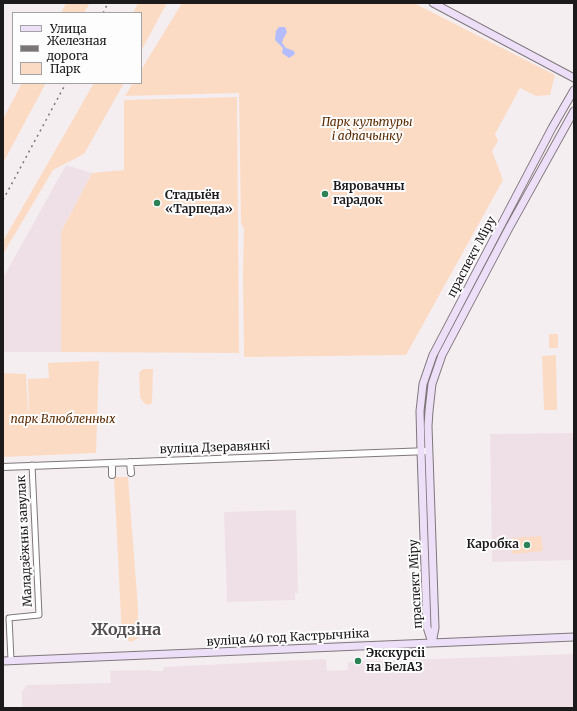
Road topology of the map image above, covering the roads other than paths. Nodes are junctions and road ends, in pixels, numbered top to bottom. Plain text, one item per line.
1 (433, 3) edge
2 (574, 78) edge
3 (574, 90) edge
4 (574, 111) edge
5 (503, 221) junction
6 (512, 224) junction
7 (421, 451) junction
8 (429, 451) junction
9 (130, 462) junction
10 (112, 463) junction
11 (32, 465) junction
12 (3, 467) edge
13 (131, 473) dead end
14 (112, 475) dead end
15 (426, 596) junction
16 (434, 596) junction
17 (574, 637) edge
18 (432, 643) junction
19 (11, 660) junction
20 (3, 661) edge

1 - 2 main road
3 - 5 main road, праспект Міру
4 - 6 main road, праспект Міру
5 - 6 main road
5 - 7 main road, праспект Міру
6 - 8 main road, праспект Міру
7 - 8 street, вуліца Дзеравянкі
7 - 9 street, вуліца Дзеравянкі
7 - 15 main road, праспект Міру
8 - 16 main road, праспект Міру
9 - 10 street, вуліца Дзеравянкі
9 - 13 street
10 - 11 street, вуліца Дзеравянкі
10 - 14 street
11 - 12 street, вуліца Дзеравянкі
11 - 19 street, Маладзёжны завулак
15 - 16 main road
15 - 18 main road, праспект Міру
16 - 18 main road, праспект Міру
17 - 18 main road, вуліца 40 год Кастрычніка
18 - 19 main road, вуліца 40 год Кастрычніка
19 - 20 main road, вуліца 40 год Кастрычніка

